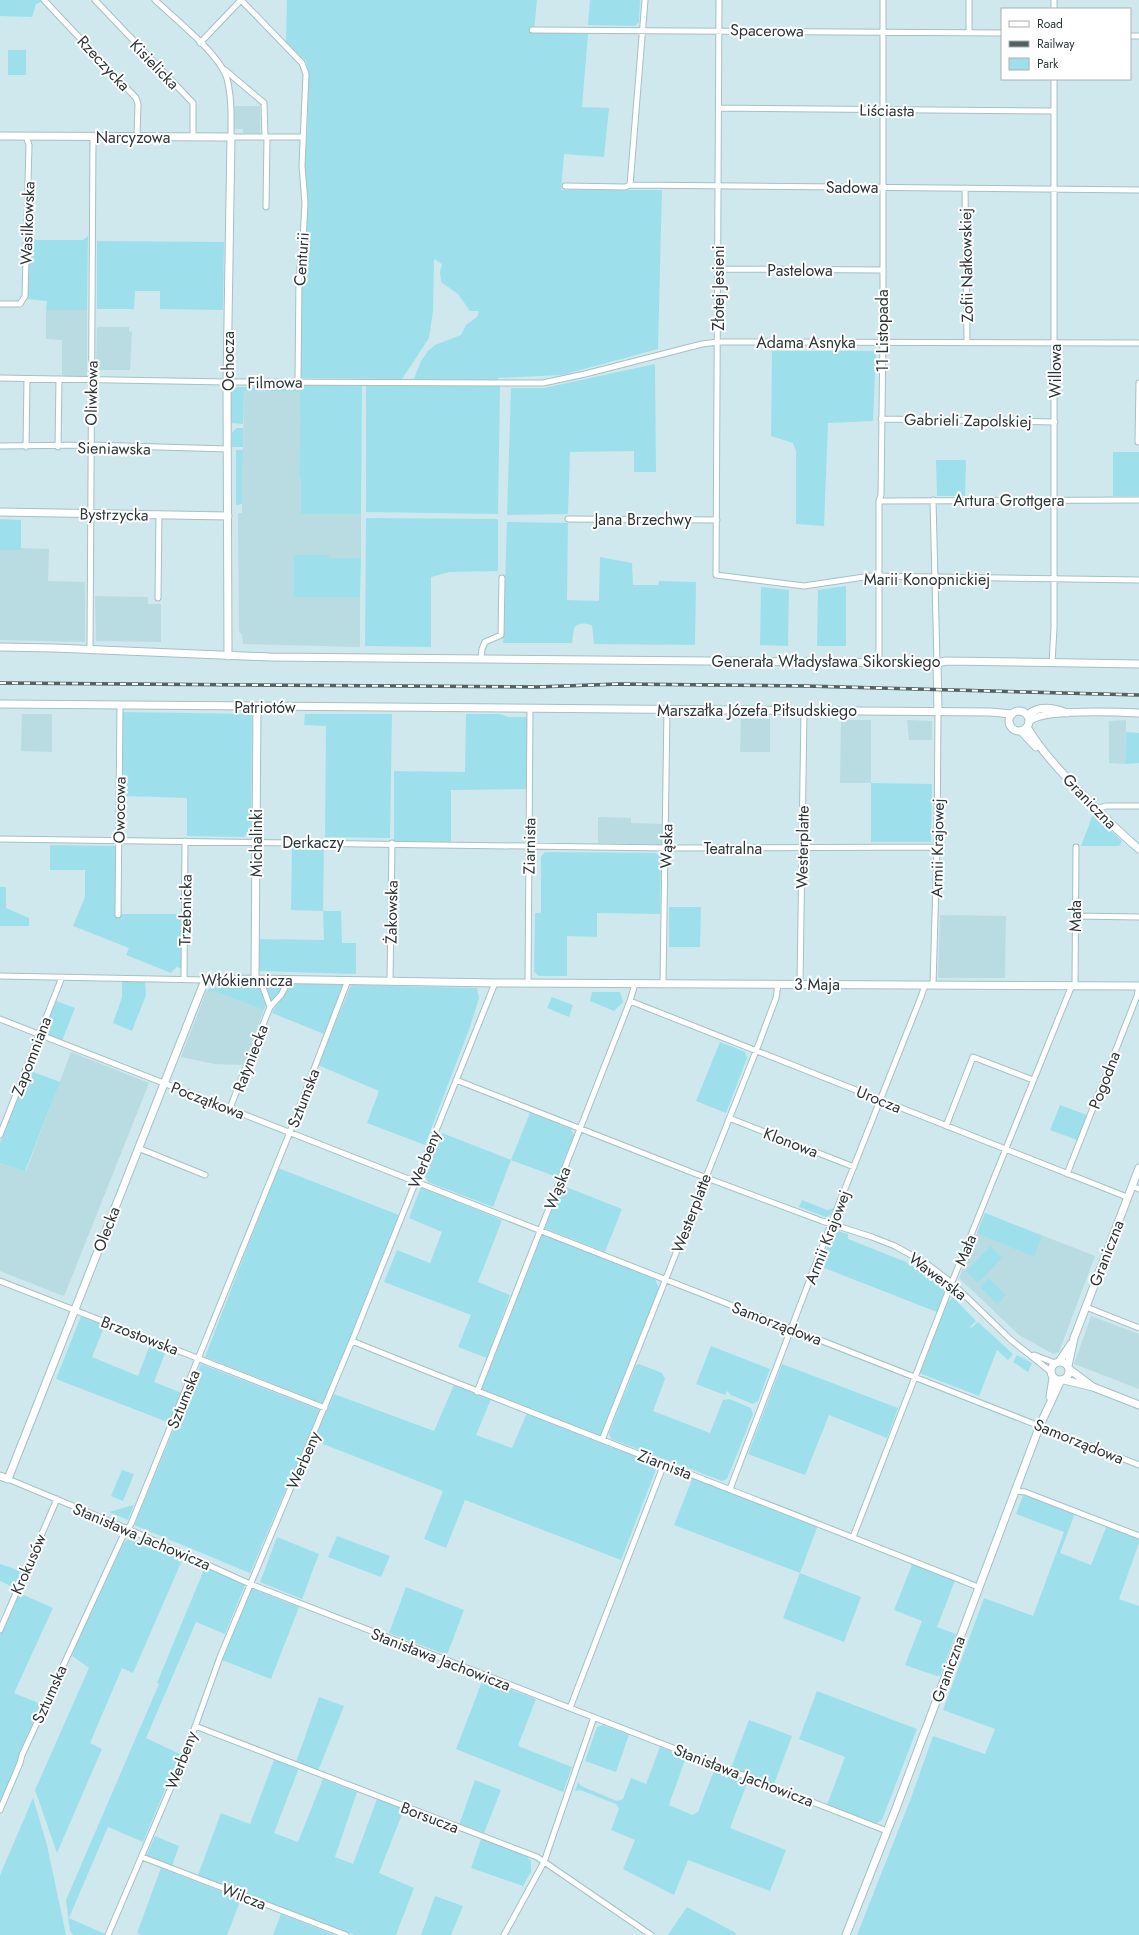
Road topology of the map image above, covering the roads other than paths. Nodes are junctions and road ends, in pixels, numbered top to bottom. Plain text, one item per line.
1 (44, 0) edge
2 (94, 0) edge
3 (155, 0) edge
4 (241, 0) edge
5 (645, 0) edge
6 (720, 0) edge
7 (883, 0) edge
8 (969, 0) edge
9 (532, 30) dead end
10 (719, 30) junction
11 (643, 31) junction
12 (882, 31) junction
13 (969, 33) junction
14 (1001, 33) edge
15 (200, 43) junction
16 (223, 68) junction
17 (1054, 80) edge
18 (719, 108) junction
19 (883, 109) junction
20 (1054, 111) junction
21 (0, 136) edge
22 (26, 136) junction
23 (137, 136) junction
24 (93, 137) junction
25 (193, 137) junction
26 (231, 137) junction
27 (266, 137) junction
28 (303, 137) junction
29 (630, 185) junction
30 (565, 186) dead end
31 (719, 186) junction
32 (882, 187) junction
33 (965, 188) junction
34 (1054, 189) junction
35 (1139, 190) edge
36 (266, 208) dead end
37 (718, 269) junction
38 (883, 270) junction
39 (0, 304) edge
40 (718, 342) junction
41 (883, 342) junction
42 (967, 342) junction
43 (1055, 343) junction
44 (1139, 343) edge
45 (0, 378) edge
46 (27, 379) junction
47 (59, 379) junction
48 (91, 379) junction
49 (298, 381) junction
50 (227, 382) junction
51 (502, 383) joint
52 (1139, 383) edge
53 (881, 419) junction
54 (1055, 422) junction
55 (1138, 442) edge
56 (0, 446) edge
57 (90, 446) junction
58 (26, 447) junction
59 (58, 447) junction
60 (228, 450) junction
61 (933, 500) junction
62 (1054, 500) junction
63 (1139, 500) edge
64 (879, 501) junction
65 (0, 512) edge
66 (90, 514) junction
67 (158, 514) junction
68 (228, 516) junction
69 (568, 519) dead end
70 (717, 520) junction
71 (716, 575) joint
72 (880, 577) junction
73 (502, 578) dead end
74 (936, 578) junction
75 (1054, 579) junction
76 (1139, 580) edge
77 (158, 598) dead end
78 (0, 647) edge
79 (90, 649) junction
80 (228, 656) junction
81 (481, 659) junction
82 (879, 662) junction
83 (937, 663) junction
84 (1052, 663) junction
85 (1139, 664) edge
86 (0, 704) edge
87 (120, 706) junction
88 (257, 707) junction
89 (530, 709) junction
90 (667, 709) junction
91 (804, 710) junction
92 (938, 712) junction
93 (1139, 712) edge
94 (983, 713) junction
95 (1012, 714) junction
96 (1010, 722) junction
97 (1026, 724) junction
98 (1139, 806) edge
99 (1096, 809) junction
100 (0, 839) edge
101 (119, 840) junction
102 (186, 841) junction
103 (256, 842) junction
104 (392, 843) junction
105 (529, 845) junction
106 (801, 847) junction
107 (937, 847) junction
108 (1076, 847) dead end
109 (666, 848) junction
110 (1139, 849) edge
111 (118, 915) dead end
112 (1075, 916) junction
113 (1139, 917) edge
114 (0, 976) edge
115 (62, 977) junction
116 (184, 979) junction
117 (258, 979) junction
118 (205, 980) junction
119 (289, 980) junction
120 (348, 980) junction
121 (390, 980) junction
122 (494, 983) junction
123 (528, 983) junction
124 (663, 983) junction
125 (635, 984) junction
126 (778, 984) junction
127 (800, 984) junction
128 (925, 985) junction
129 (933, 985) junction
130 (1073, 985) junction
131 (1139, 986) edge
132 (630, 1001) junction
133 (270, 1008) junction
134 (0, 1019) edge
135 (40, 1035) junction
136 (756, 1051) junction
137 (456, 1080) junction
138 (1033, 1080) junction
139 (164, 1084) junction
140 (881, 1100) junction
141 (230, 1108) junction
142 (729, 1118) junction
143 (946, 1126) junction
144 (581, 1128) junction
145 (290, 1132) junction
146 (0, 1135) edge
147 (138, 1148) junction
148 (1006, 1150) junction
149 (854, 1167) junction
150 (1139, 1168) edge
151 (1067, 1174) junction
152 (205, 1175) dead end
153 (705, 1177) junction
154 (416, 1181) junction
155 (1135, 1188) edge
156 (1127, 1197) junction
157 (831, 1224) junction
158 (541, 1230) junction
159 (665, 1280) junction
160 (0, 1281) edge
161 (952, 1283) junction
162 (1086, 1307) junction
163 (74, 1310) junction
164 (792, 1328) junction
165 (1139, 1328) edge
166 (1074, 1338) junction
167 (352, 1341) junction
168 (1029, 1353) junction
169 (200, 1358) junction
170 (1057, 1363) junction
171 (1068, 1368) junction
172 (1052, 1374) junction
173 (915, 1376) junction
174 (1062, 1380) junction
175 (1093, 1387) junction
176 (477, 1392) junction
177 (1049, 1404) junction
178 (1139, 1405) edge
179 (325, 1408) junction
180 (1040, 1426) junction
181 (602, 1440) junction
182 (664, 1464) junction
183 (1139, 1465) edge
184 (0, 1476) edge
185 (8, 1479) junction
186 (730, 1489) junction
187 (1015, 1491) junction
188 (57, 1499) junction
189 (128, 1529) junction
190 (1139, 1536) edge
191 (853, 1537) junction
192 (250, 1584) junction
193 (978, 1587) junction
194 (0, 1630) edge
195 (570, 1708) junction
196 (594, 1717) junction
197 (195, 1726) junction
198 (0, 1810) edge
199 (887, 1831) junction
200 (142, 1856) junction
201 (544, 1862) junction
202 (108, 1935) edge
203 (346, 1935) edge
204 (504, 1935) edge
205 (651, 1935) edge
206 (846, 1935) edge

1 - 23 street, Rzeczycka
2 - 25 street, Kisielicka
3 - 15 street, Ochocza
4 - 15 street
4 - 28 street, Centurii
5 - 11 street
6 - 10 street, Złotej Jesieni
7 - 12 street, 11 Listopada
8 - 13 street
9 - 11 street, Spacerowa
10 - 11 street, Spacerowa
10 - 12 street, Spacerowa
10 - 18 street, Złotej Jesieni
11 - 29 street
12 - 13 street, Spacerowa
12 - 19 street, 11 Listopada
13 - 14 street, Spacerowa
15 - 16 street, Ochocza
16 - 26 street, Ochocza
16 - 27 street, Ochocza
17 - 20 street, Willowa
18 - 19 street, Liściasta
18 - 31 street, Złotej Jesieni
19 - 20 street, Liściasta
19 - 32 street, 11 Listopada
20 - 34 street, Willowa
21 - 22 street, Narcyzowa
22 - 24 street, Narcyzowa
22 - 39 street, Wasilkowska
23 - 24 street, Narcyzowa
23 - 25 street, Narcyzowa
24 - 48 street, Oliwkowa
25 - 26 street, Narcyzowa
26 - 27 street, Narcyzowa
26 - 50 street, Ochocza
27 - 28 street, Narcyzowa
27 - 36 street
28 - 49 street, Centurii
29 - 30 street, Sadowa
29 - 31 street, Sadowa
31 - 32 street, Sadowa
31 - 37 street, Złotej Jesieni
32 - 33 street, Sadowa
32 - 38 street, 11 Listopada
33 - 34 street, Sadowa
33 - 42 street, Zofii Nałkowskiej
34 - 35 street, Sadowa
34 - 43 street, Willowa
37 - 38 street, Pastelowa
37 - 40 street, Złotej Jesieni
38 - 41 street, 11 Listopada
40 - 41 street, Adama Asnyka
40 - 51 street, Adama Asnyka
40 - 70 street, Złotej Jesieni
41 - 42 street, Adama Asnyka
41 - 53 street, 11 Listopada
42 - 43 street, Adama Asnyka
43 - 44 street, Adama Asnyka
43 - 54 street, Willowa
45 - 46 street, Filmowa
46 - 47 street, Filmowa
46 - 58 street
47 - 48 street, Filmowa
47 - 59 street
48 - 50 street, Filmowa
48 - 57 street, Oliwkowa
49 - 50 street, Filmowa
49 - 51 street, Filmowa
50 - 60 street, Ochocza
52 - 55 street
53 - 54 street, Gabrieli Zapolskiej
53 - 64 street, 11 Listopada
54 - 62 street, Willowa
56 - 58 street, Sieniawska
57 - 59 street, Sieniawska
57 - 60 street, Sieniawska
57 - 66 street, Oliwkowa
58 - 59 street, Sieniawska
60 - 68 street, Ochocza
61 - 62 street, Artura Grottgera
61 - 64 street, Artura Grottgera
61 - 74 street
62 - 63 street, Artura Grottgera
62 - 75 street, Willowa
64 - 72 street, 11 Listopada
65 - 66 street, Bystrzycka
66 - 67 street, Bystrzycka
66 - 79 street, Oliwkowa
67 - 68 street, Bystrzycka
67 - 77 street
68 - 80 street, Ochocza
69 - 70 street, Jana Brzechwy
70 - 71 street, Złotej Jesieni
71 - 72 street, Marii Konopnickiej
72 - 74 street, Marii Konopnickiej
72 - 82 street, 11 Listopada
73 - 81 street
74 - 75 street, Marii Konopnickiej
74 - 83 street
75 - 76 street, Marii Konopnickiej
75 - 84 street, Willowa
78 - 79 street
79 - 80 street
80 - 81 street
81 - 82 street, Generała Władysława Sikorskiego
82 - 83 street, Generała Władysława Sikorskiego
83 - 84 street, Generała Władysława Sikorskiego
83 - 92 street
84 - 85 street, Generała Władysława Sikorskiego
86 - 87 street, Patriotów
87 - 88 street, Patriotów
87 - 101 street, Owocowa
88 - 89 street, Patriotów
88 - 103 street, Michalinki
89 - 90 street, Marszałka Józefa Piłsudskiego
89 - 105 street, Ziarnista
90 - 91 street, Marszałka Józefa Piłsudskiego
90 - 109 street, Wąska
91 - 92 street, Marszałka Józefa Piłsudskiego
91 - 106 street, Westerplatte
92 - 94 street, Marszałka Józefa Piłsudskiego
92 - 107 street, Armii Krajowej
93 - 97 street
94 - 95 street, Marszałka Józefa Piłsudskiego
94 - 96 street, Marszałka Józefa Piłsudskiego
95 - 96 street
95 - 97 street, Marszałka Józefa Piłsudskiego
96 - 97 street, Graniczna
97 - 99 street, Graniczna
98 - 99 street
99 - 110 street, Graniczna
100 - 101 street, Derkaczy
101 - 102 street, Derkaczy
101 - 111 street, Owocowa
102 - 103 street, Derkaczy
102 - 116 street, Trzebnicka
103 - 104 street, Derkaczy
103 - 117 street, Michalinki
104 - 105 street, Derkaczy
104 - 121 street, Żakowska
105 - 109 street, Teatralna
105 - 123 street, Ziarnista
106 - 107 street, Teatralna
106 - 109 street, Teatralna
106 - 127 street, Westerplatte
107 - 129 street, Armii Krajowej
108 - 112 street, Mała
109 - 124 street, Wąska
112 - 113 street
112 - 130 street, Mała
114 - 115 street, Włókiennicza
115 - 116 street, Włókiennicza
115 - 135 street, Zapomniana
116 - 118 street, Włókiennicza
117 - 118 street, Włókiennicza
117 - 119 street, Włókiennicza
117 - 133 street, Ratyniecka
118 - 139 street, Olecka
119 - 120 street, Włókiennicza
119 - 133 street, Ratyniecka
120 - 121 street, Włókiennicza
120 - 145 street, Sztumska
121 - 122 street, Włókiennicza
122 - 123 street, 3 Maja
122 - 137 street, Werbeny
123 - 125 street, 3 Maja
124 - 125 street, 3 Maja
124 - 126 street, 3 Maja
125 - 132 street, Wąska
126 - 127 street, 3 Maja
126 - 136 street, Westerplatte
127 - 128 street, 3 Maja
128 - 129 street, 3 Maja
128 - 140 street, Armii Krajowej
129 - 130 street, 3 Maja
130 - 131 street, 3 Maja
130 - 138 street, Mała
131 - 151 street, Pogodna
132 - 136 street, Urocza
132 - 144 street, Wąska
133 - 141 street, Ratyniecka
134 - 135 street, Początkowa
135 - 139 street, Początkowa
135 - 146 street, Zapomniana
136 - 140 street, Urocza
136 - 142 street, Westerplatte
137 - 144 street, Wawerska
137 - 154 street, Werbeny
138 - 143 street
138 - 148 street, Mała
139 - 141 street, Początkowa
139 - 147 street, Olecka
140 - 143 street, Urocza
140 - 149 street, Armii Krajowej
141 - 145 street, Początkowa
142 - 149 street, Klonowa
142 - 153 street, Westerplatte
143 - 148 street, Urocza
144 - 153 street, Wawerska
144 - 158 street, Wąska
145 - 154 street, Początkowa
145 - 169 street, Sztumska
147 - 152 street
147 - 163 street, Olecka
148 - 151 street, Urocza
148 - 161 street, Mała
149 - 157 street, Armii Krajowej
150 - 155 street, Graniczna
151 - 156 street, Urocza
153 - 157 street, Wawerska
153 - 159 street, Westerplatte
154 - 158 street, Samorządowa
154 - 167 street, Werbeny
155 - 156 street, Graniczna
156 - 162 street, Graniczna
157 - 161 street, Wawerska
157 - 164 street, Armii Krajowej
158 - 159 street, Samorządowa
158 - 176 street, Wąska
159 - 164 street, Samorządowa
159 - 181 street, Westerplatte
160 - 163 street, Brzostowska
161 - 168 street, Wawerska
161 - 173 street, Mała
162 - 165 street
162 - 166 street, Graniczna
163 - 169 street, Brzostowska
163 - 185 street, Olecka
164 - 173 street, Samorządowa
164 - 186 street, Armii Krajowej
166 - 170 street, Graniczna
166 - 171 street, Graniczna
167 - 176 street, Ziarnista
167 - 179 street, Werbeny
168 - 170 street, Wawerska
168 - 172 street, Wawerska
169 - 179 street, Brzostowska
169 - 189 street, Sztumska
170 - 171 street
170 - 172 street, Graniczna
171 - 174 street, Graniczna
171 - 175 street
172 - 174 street
172 - 177 street, Graniczna
173 - 180 street, Samorządowa
173 - 191 street, Mała
174 - 175 street
174 - 177 street, Graniczna
175 - 178 street
176 - 181 street, Ziarnista
177 - 180 street, Graniczna
179 - 192 street, Werbeny
180 - 183 street, Samorządowa
180 - 187 street, Graniczna
181 - 182 street, Ziarnista
182 - 186 street, Ziarnista
182 - 195 street
184 - 185 street, Stanisława Jachowicza
185 - 188 street, Stanisława Jachowicza
186 - 191 street, Ziarnista
187 - 190 street
187 - 193 street, Graniczna
188 - 189 street, Stanisława Jachowicza
188 - 194 street, Krokusów
189 - 192 street, Stanisława Jachowicza
189 - 198 street, Sztumska
191 - 193 street, Ziarnista
192 - 195 street, Stanisława Jachowicza
192 - 197 street, Werbeny
193 - 199 street, Graniczna
195 - 196 street, Stanisława Jachowicza
196 - 199 street, Stanisława Jachowicza
196 - 201 street
197 - 200 street, Werbeny
197 - 201 street, Borsucza
199 - 206 street, Graniczna
200 - 202 street, Werbeny
200 - 203 street, Wilcza
201 - 204 street
201 - 205 street, Borsucza

